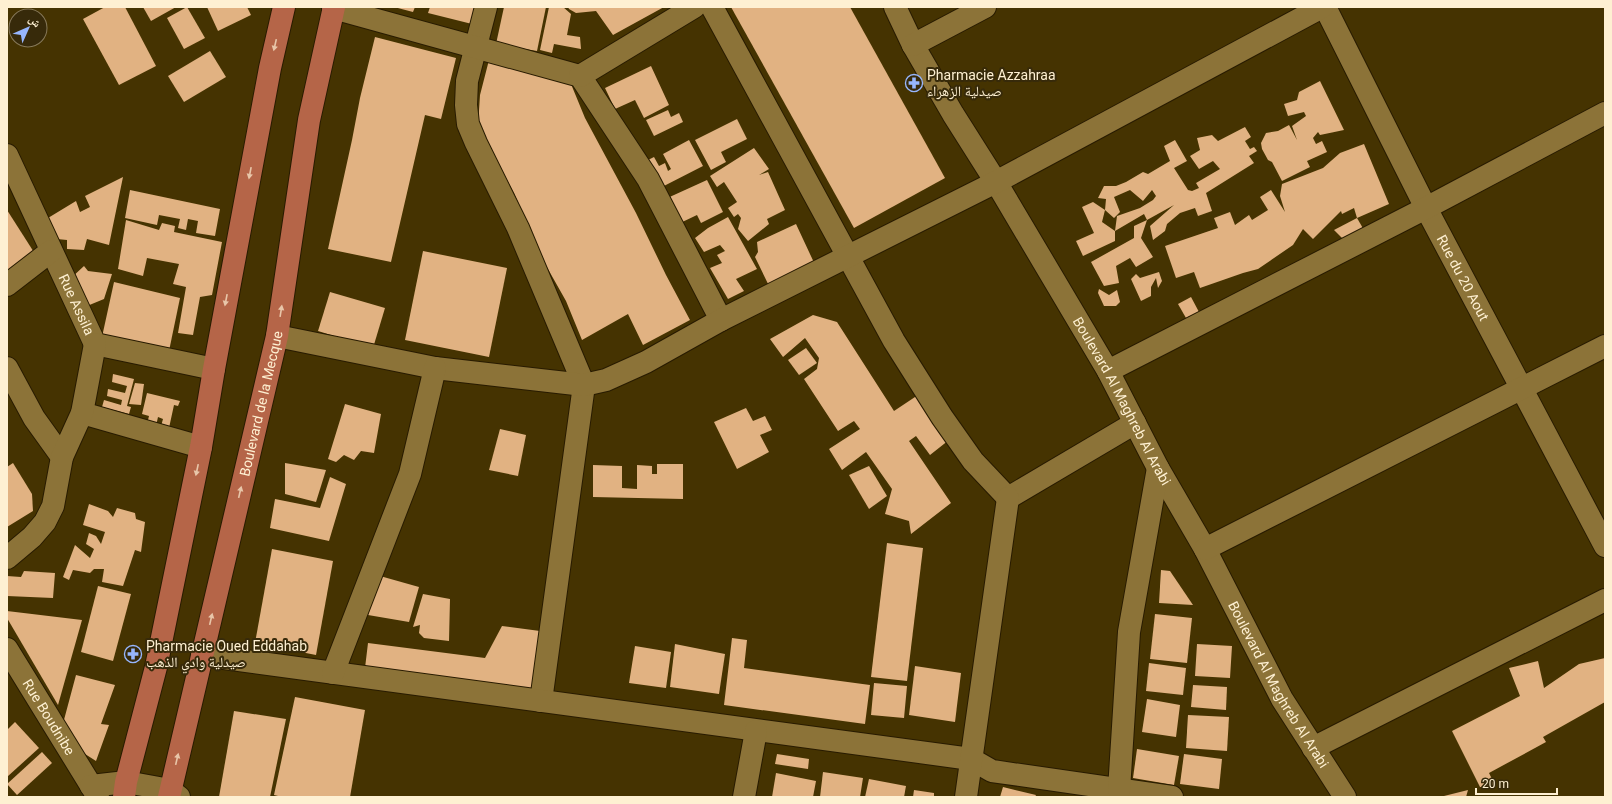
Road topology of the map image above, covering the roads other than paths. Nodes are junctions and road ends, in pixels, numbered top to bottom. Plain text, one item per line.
1 (284, 7) edge
2 (334, 7) edge
3 (486, 7) edge
4 (694, 7) edge
5 (712, 7) edge
6 (895, 7) edge
7 (985, 7) edge
8 (1322, 7) edge
9 (1325, 7) edge
10 (913, 44) junction
11 (474, 47) junction
12 (580, 76) junction
13 (1605, 113) edge
14 (7, 155) edge
15 (996, 182) junction
16 (1426, 208) junction
17 (51, 251) junction
18 (847, 256) junction
19 (7, 285) edge
20 (721, 320) junction
21 (277, 336) junction
22 (95, 344) junction
23 (1605, 346) edge
24 (7, 368) edge
25 (435, 368) junction
26 (214, 370) junction
27 (1108, 371) junction
28 (584, 385) junction
29 (1521, 388) junction
30 (82, 413) junction
31 (1135, 423) junction
32 (201, 447) junction
33 (62, 457) junction
34 (1158, 468) junction
35 (1008, 498) junction
36 (1605, 546) edge
37 (1205, 549) junction
38 (7, 558) edge
39 (1605, 600) edge
40 (7, 649) edge
41 (202, 655) junction
42 (333, 673) junction
43 (541, 701) junction
44 (756, 731) junction
45 (1313, 748) junction
46 (971, 760) junction
47 (125, 789) edge
48 (1119, 790) junction
49 (95, 791) edge
50 (173, 795) edge
51 (744, 797) edge
52 (966, 797) edge
53 (1172, 797) edge
54 (1345, 797) edge

1 -> 26 main road
2 - 11 street
21 -> 2 main road, Boulevard de la Mecque
3 - 11 street
4 - 12 street
5 - 18 street
6 - 10 street, Boulevard Al Maghreb Al Arabi
7 - 10 street
8 - 15 street
9 - 16 street, Rue du 20 Aout
10 - 15 street, Boulevard Al Maghreb Al Arabi
11 - 12 street
11 - 28 street
12 - 20 street
13 - 16 street
14 - 17 street, Rue Assila
15 - 18 street
15 - 27 street, Boulevard Al Maghreb Al Arabi
16 - 27 street
16 - 29 street, Rue du 20 Aout
17 - 19 street
17 - 22 street, Rue Assila
18 - 20 street
18 - 35 street
20 - 28 street
21 - 25 street
41 -> 21 main road, Boulevard de la Mecque
22 - 26 street, Rue Assila
22 - 30 street
23 - 29 street
24 - 33 street
25 - 28 street
25 - 42 street
26 - 32 main road
27 - 31 street, Boulevard Al Maghreb Al Arabi
28 - 43 street
29 - 36 street, Rue du 20 Aout
29 - 37 street
30 - 32 street
30 - 33 street
31 - 34 street, Boulevard Al Maghreb Al Arabi
31 - 35 street
32 -> 47 main road
33 - 38 street
34 - 37 street, Boulevard Al Maghreb Al Arabi
34 - 48 street
35 - 46 street
37 - 45 street, Boulevard Al Maghreb Al Arabi
39 - 45 street
40 - 49 street, Rue Boudnibe
41 - 42 street
50 -> 41 main road, Boulevard de la Mecque
42 - 43 street
43 - 44 street
44 - 46 street
44 - 51 street
45 - 54 street, Boulevard Al Maghreb Al Arabi
46 - 48 street
46 - 52 street
47 - 49 street, Rue Boudnibe
47 - 50 street, Rue Boudnibe
48 - 53 street

